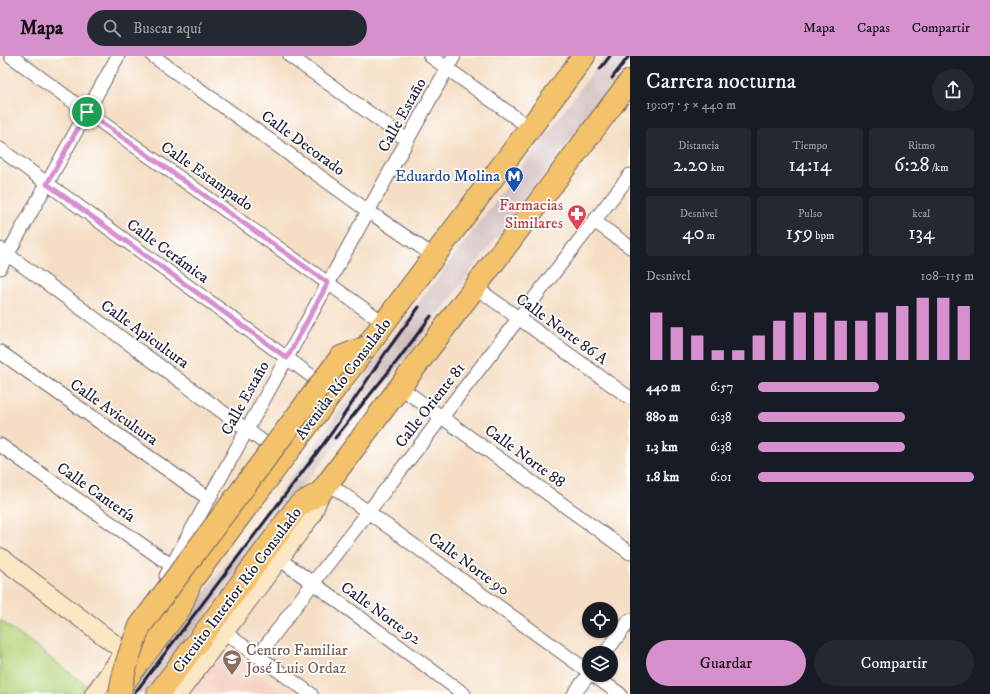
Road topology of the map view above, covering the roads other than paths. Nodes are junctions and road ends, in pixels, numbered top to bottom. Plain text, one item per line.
1 (11, 56) edge
2 (118, 56) edge
3 (152, 56) edge
4 (290, 56) edge
5 (430, 56) edge
6 (454, 56) edge
7 (579, 58) edge
8 (447, 68) junction
9 (628, 87) edge
10 (87, 112) junction
11 (530, 128) junction
12 (407, 140) junction
13 (0, 149) edge
14 (630, 175) edge
15 (47, 184) junction
16 (368, 211) junction
17 (594, 221) junction
18 (630, 247) edge
19 (4, 252) edge
20 (434, 256) junction
21 (0, 268) edge
22 (328, 283) junction
23 (475, 287) junction
24 (519, 319) junction
25 (384, 323) junction
26 (367, 347) junction
27 (0, 352) edge
28 (287, 358) junction
29 (317, 380) dead end
30 (400, 387) junction
31 (630, 398) edge
32 (442, 418) junction
33 (247, 430) junction
34 (0, 445) edge
35 (269, 446) dead end
36 (324, 488) junction
37 (209, 499) junction
38 (368, 512) junction
39 (630, 553) edge
40 (0, 557) edge
41 (279, 559) junction
42 (172, 566) junction
43 (191, 581) junction
44 (313, 583) junction
45 (630, 620) edge
46 (224, 632) junction
47 (610, 646) edge
48 (124, 652) junction
49 (258, 656) junction
50 (582, 668) edge
51 (583, 682) edge
52 (603, 682) edge
53 (101, 693) edge
54 (120, 694) edge
55 (158, 694) edge
56 (178, 694) edge
57 (310, 694) edge
58 (464, 694) edge
59 (574, 694) edge
60 (620, 694) edge

1 - 10 street, Calle Estampado
2 - 10 street
3 - 16 street, Calle Decorado
4 - 12 street
5 - 8 street
6 - 8 street, Calle Estaño
7 - 11 highway, Avenida Río Consulado
8 - 11 street
8 - 12 street, Calle Estaño
9 - 23 highway
10 - 15 street
10 - 22 street, Calle Estampado
11 - 20 highway, Avenida Río Consulado
12 - 16 street, Calle Estaño
13 - 15 street, Calle Cerámica
14 - 17 street, Calle Oriente 81
15 - 19 street
15 - 28 street, Calle Cerámica
16 - 20 street, Calle Decorado
16 - 22 street, Calle Estaño
17 - 18 street
17 - 24 street, Calle Oriente 81
19 - 21 street
19 - 33 street, Calle Apicultura
20 - 25 highway, Avenida Río Consulado
22 - 25 street, Calle Estampado
22 - 28 street, Calle Estaño
23 - 24 street, Calle Norte 86 A
23 - 30 highway
24 - 31 street, Calle Norte 86 A
24 - 32 street, Calle Oriente 81
25 - 26 highway, Avenida Río Consulado
26 - 43 highway, Avenida Río Consulado
26 - 54 highway, bridge
27 - 37 street, Calle Avicultura
28 - 29 street, Calle Cerámica
28 - 33 street, Calle Estaño
30 - 32 street, Calle Norte 88
30 - 36 highway
32 - 38 street, Calle Oriente 81
32 - 39 street, Calle Norte 88
33 - 35 street, Calle Apicultura
33 - 37 street, Calle Estaño
34 - 42 street, Calle Cantería
36 - 38 street, Calle Norte 90
36 - 41 main road
36 - 55 highway, Circuito Interior Río Consulado
37 - 42 street, Calle Estaño
38 - 44 street, Calle Oriente 81
38 - 50 street, Calle Norte 90
40 - 48 main road
41 - 44 street, Calle Norte 92
41 - 46 main road
42 - 48 street, Calle Estaño
43 - 48 main road, Avenida Río Consulado
43 - 53 highway
44 - 49 street, Calle Oriente 81
44 - 58 street, Calle Norte 92
45 - 47 street
46 - 49 street
46 - 56 main road
48 - 53 main road, Avenida Río Consulado
49 - 57 street
51 - 59 street
52 - 60 street

